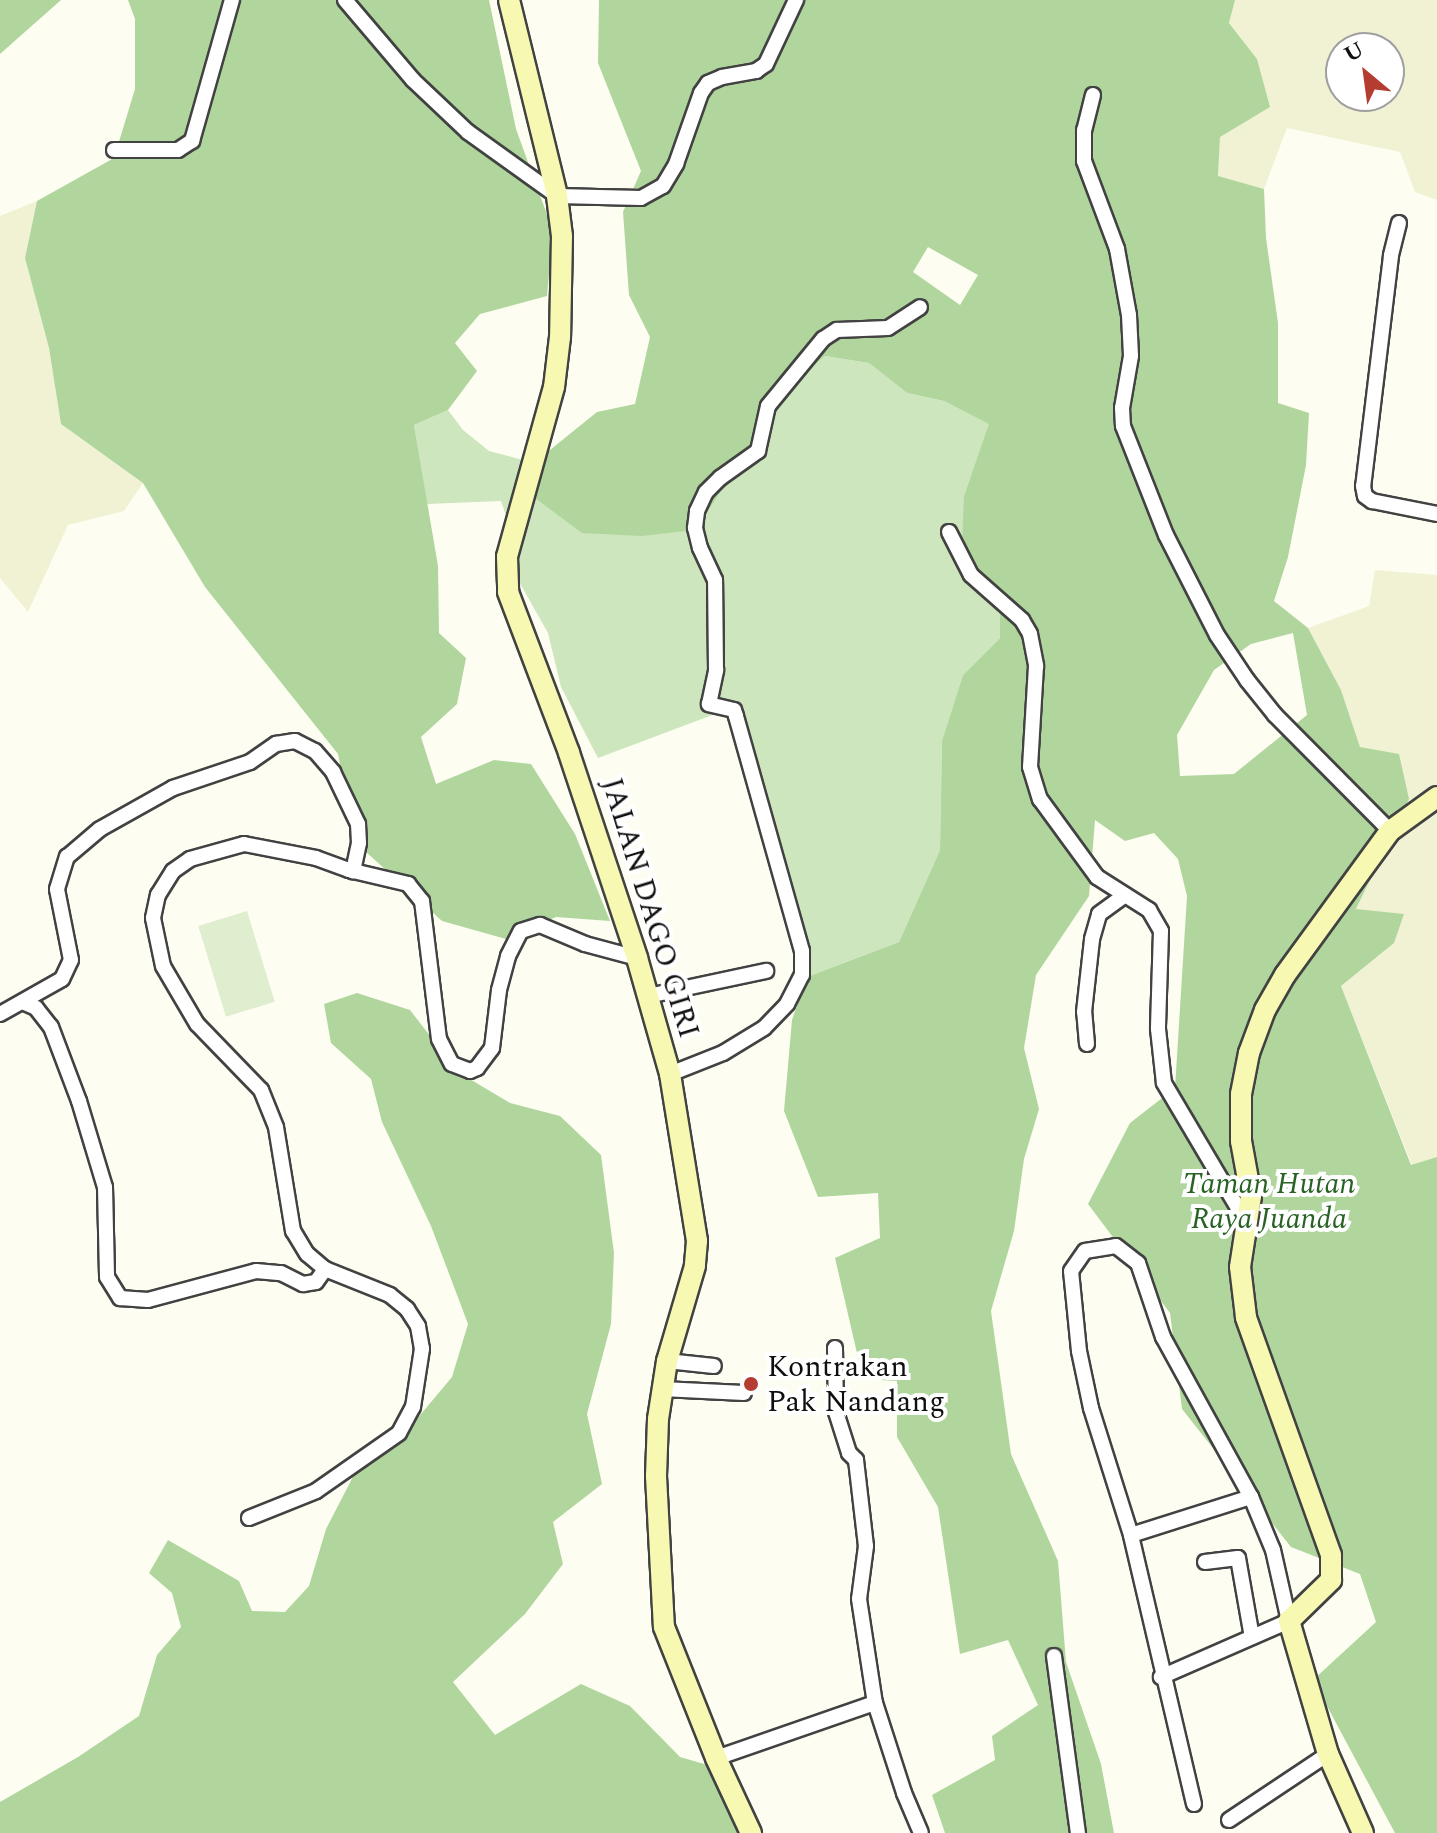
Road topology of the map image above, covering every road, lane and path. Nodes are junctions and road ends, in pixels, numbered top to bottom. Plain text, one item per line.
1 (232, 0) edge
2 (345, 0) edge
3 (509, 0) edge
4 (796, 0) edge
5 (1093, 95) dead end
6 (114, 150) dead end
7 (557, 196) junction
8 (1399, 223) dead end
9 (920, 307) dead end
10 (1437, 514) edge
11 (949, 532) dead end
12 (1437, 797) edge
13 (1390, 831) junction
14 (353, 871) junction
15 (1124, 896) junction
16 (637, 958) junction
17 (766, 971) dead end
18 (648, 996) junction
19 (25, 1003) junction
20 (0, 1014) edge
21 (1087, 1044) dead end
22 (670, 1074) junction
23 (1248, 1225) junction
24 (325, 1269) junction
25 (835, 1348) dead end
26 (667, 1361) junction
27 (714, 1366) dead end
28 (662, 1389) junction
29 (744, 1393) dead end
30 (1251, 1497) junction
31 (249, 1518) dead end
32 (1131, 1535) junction
33 (1205, 1562) dead end
34 (1289, 1621) junction
35 (1252, 1637) junction
36 (1054, 1656) dead end
37 (1161, 1677) junction
38 (875, 1703) junction
39 (1328, 1754) junction
40 (716, 1758) junction
41 (1194, 1804) dead end
42 (1229, 1820) dead end
43 (751, 1833) edge
44 (921, 1833) edge
45 (1078, 1833) edge
46 (1363, 1833) edge

1 - 6 street
2 - 7 street
3 - 7 main road, JALAN DAGO GIRI
4 - 7 street
5 - 13 street
7 - 16 main road, JALAN DAGO GIRI
8 - 10 street
9 - 22 street
11 - 15 street
12 - 13 main road
13 - 23 main road
14 - 16 street
14 - 19 street
14 - 24 street
15 - 21 street
15 - 23 street
16 - 18 main road, JALAN DAGO GIRI
17 - 18 street
18 - 22 main road, JALAN DAGO GIRI
19 - 20 street
19 - 24 street
22 - 26 main road, JALAN DAGO GIRI
23 - 34 main road
24 - 31 street
25 - 38 street
26 - 27 street
26 - 28 main road, JALAN DAGO GIRI
28 - 29 street
28 - 40 main road, JALAN DAGO GIRI
30 - 32 street
30 - 32 street
30 - 34 street
32 - 37 street
33 - 35 street
34 - 35 street
34 - 39 main road
35 - 37 street
36 - 45 street
37 - 41 street
38 - 40 street
38 - 44 street
39 - 42 street
39 - 46 main road
40 - 43 main road, JALAN DAGO GIRI

